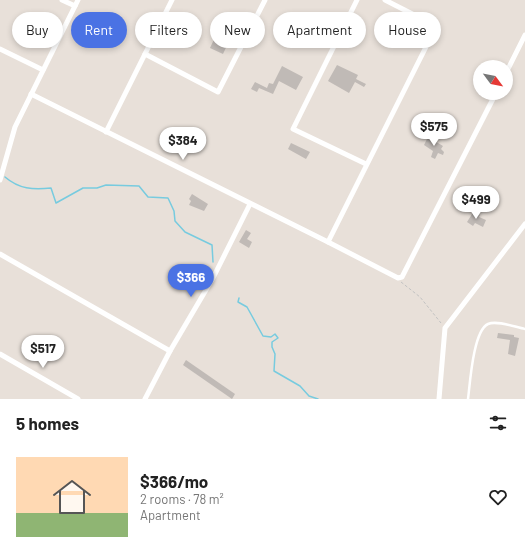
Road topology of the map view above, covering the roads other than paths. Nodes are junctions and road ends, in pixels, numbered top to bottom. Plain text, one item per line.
1 (62, 0) edge
2 (78, 0) edge
3 (172, 0) edge
4 (265, 0) edge
5 (357, 0) edge
6 (385, 0) edge
7 (75, 6) junction
8 (525, 35) edge
9 (0, 49) edge
10 (145, 54) junction
11 (512, 60) edge
12 (43, 70) junction
13 (32, 94) junction
14 (492, 100) edge
15 (106, 132) junction
16 (366, 164) junction
17 (0, 180) edge
18 (250, 204) junction
19 (525, 224) edge
20 (328, 242) junction
21 (0, 254) edge
22 (525, 329) edge
23 (170, 351) junction
24 (0, 354) edge
25 (78, 399) edge
26 (145, 399) edge
27 (439, 399) edge
28 (468, 399) edge

1 - 7 street
2 - 7 street
3 - 10 street
4 - 10 street
5 - 16 street
6 - 16 street
7 - 12 street
8 - 11 street
9 - 12 street
10 - 15 street
12 - 13 street
13 - 15 street
13 - 17 street
14 - 20 street
15 - 18 street
16 - 20 street
18 - 20 street
18 - 23 street
19 - 27 street
21 - 23 street
22 - 28 lane
23 - 26 street
24 - 25 street

